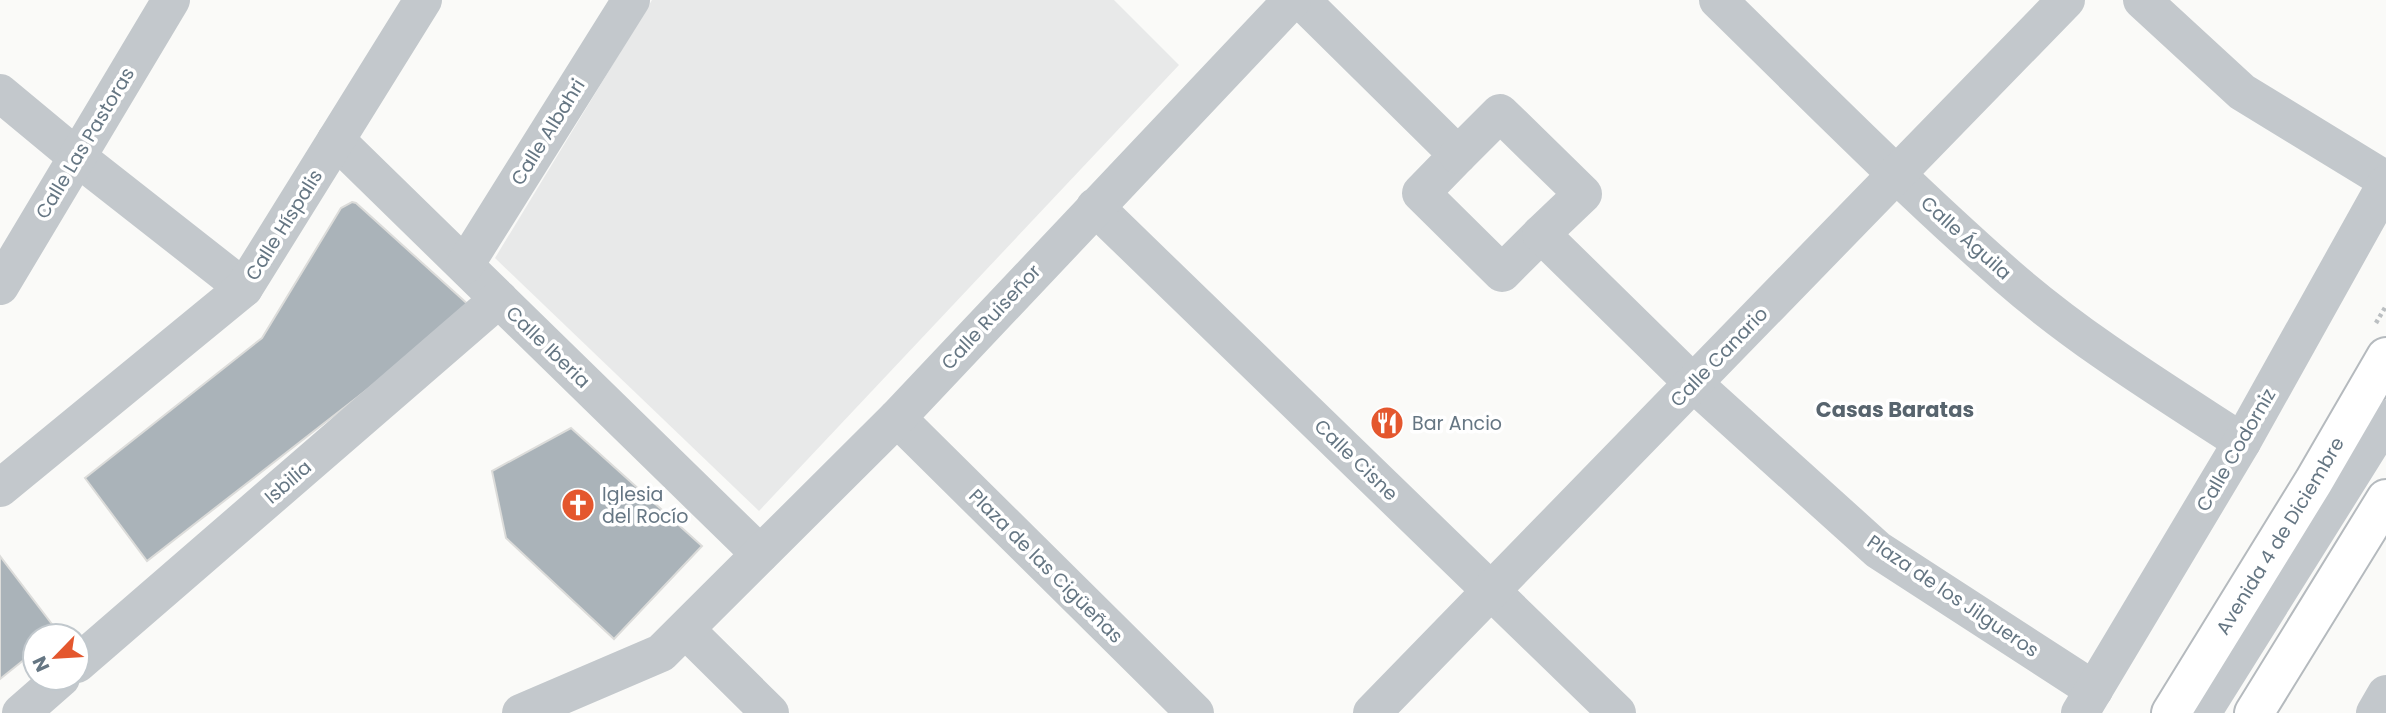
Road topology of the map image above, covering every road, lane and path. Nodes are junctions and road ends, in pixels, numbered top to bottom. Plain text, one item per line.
1 (171, 0) edge
2 (423, 0) edge
3 (631, 0) edge
4 (1292, 0) edge
5 (1301, 0) edge
6 (1718, 0) edge
7 (2066, 0) edge
8 (2142, 0) edge
9 (0, 93) edge
10 (336, 140) junction
11 (1458, 155) junction
12 (77, 157) junction
13 (1897, 174) junction
14 (2386, 182) edge
15 (1095, 206) junction
16 (1541, 234) junction
17 (465, 265) junction
18 (0, 286) edge
19 (244, 288) junction
20 (499, 299) junction
21 (2386, 357) edge
22 (1693, 383) junction
23 (897, 418) junction
24 (2386, 419) edge
25 (2242, 442) junction
26 (2386, 458) edge
27 (0, 488) edge
28 (2386, 499) edge
29 (760, 554) junction
30 (1491, 591) junction
31 (686, 629) junction
32 (91, 652) edge
33 (45, 692) edge
34 (2386, 694) edge
35 (2087, 701) edge
36 (543, 709) edge
37 (21, 713) edge
38 (770, 713) edge
39 (1195, 713) edge
40 (1372, 713) edge
41 (1617, 713) edge
42 (2171, 713) edge
43 (2202, 713) edge
44 (2231, 713) edge
45 (2254, 713) edge
46 (2375, 713) edge

1 - 12 street, Calle Las Pastoras
2 - 10 street, Calle Híspalis
3 - 17 street, Calle Albahri
4 - 15 street, Calle Ruiseñor
5 - 11 street
6 - 13 street, Calle Águila
7 - 13 street, Calle Canario
8 - 14 street
9 - 12 street
10 - 17 street, Calle Iberia
10 - 19 street, Calle Híspalis
11 - 16 street
11 - 16 street
12 - 18 street, Calle Las Pastoras
12 - 19 street
13 - 22 street, Calle Canario
13 - 25 street, Calle Águila
14 - 25 street, Calle Codorniz
15 - 23 street, Calle Ruiseñor
15 - 30 street, Calle Cisne
16 - 22 street, Plaza de los Jilgueros
17 - 20 street, Calle Iberia
19 - 27 street, Calle Híspalis
20 - 29 street, Calle Iberia
20 - 32 street, Isbilia
21 - 42 main road, Avenida 4 de Diciembre
22 - 30 street, Calle Canario
22 - 35 street, Plaza de los Jilgueros
23 - 29 street, Calle Ruiseñor
23 - 39 street, Plaza de las Cigüeñas
24 - 43 street
25 - 35 street, Calle Codorniz
26 - 44 street
28 - 45 main road
29 - 31 street, Calle Ruiseñor
30 - 40 street, Calle Canario
30 - 41 street, Calle Cisne
31 - 36 street, Calle Ruiseñor
31 - 38 street
33 - 37 street
34 - 46 street

